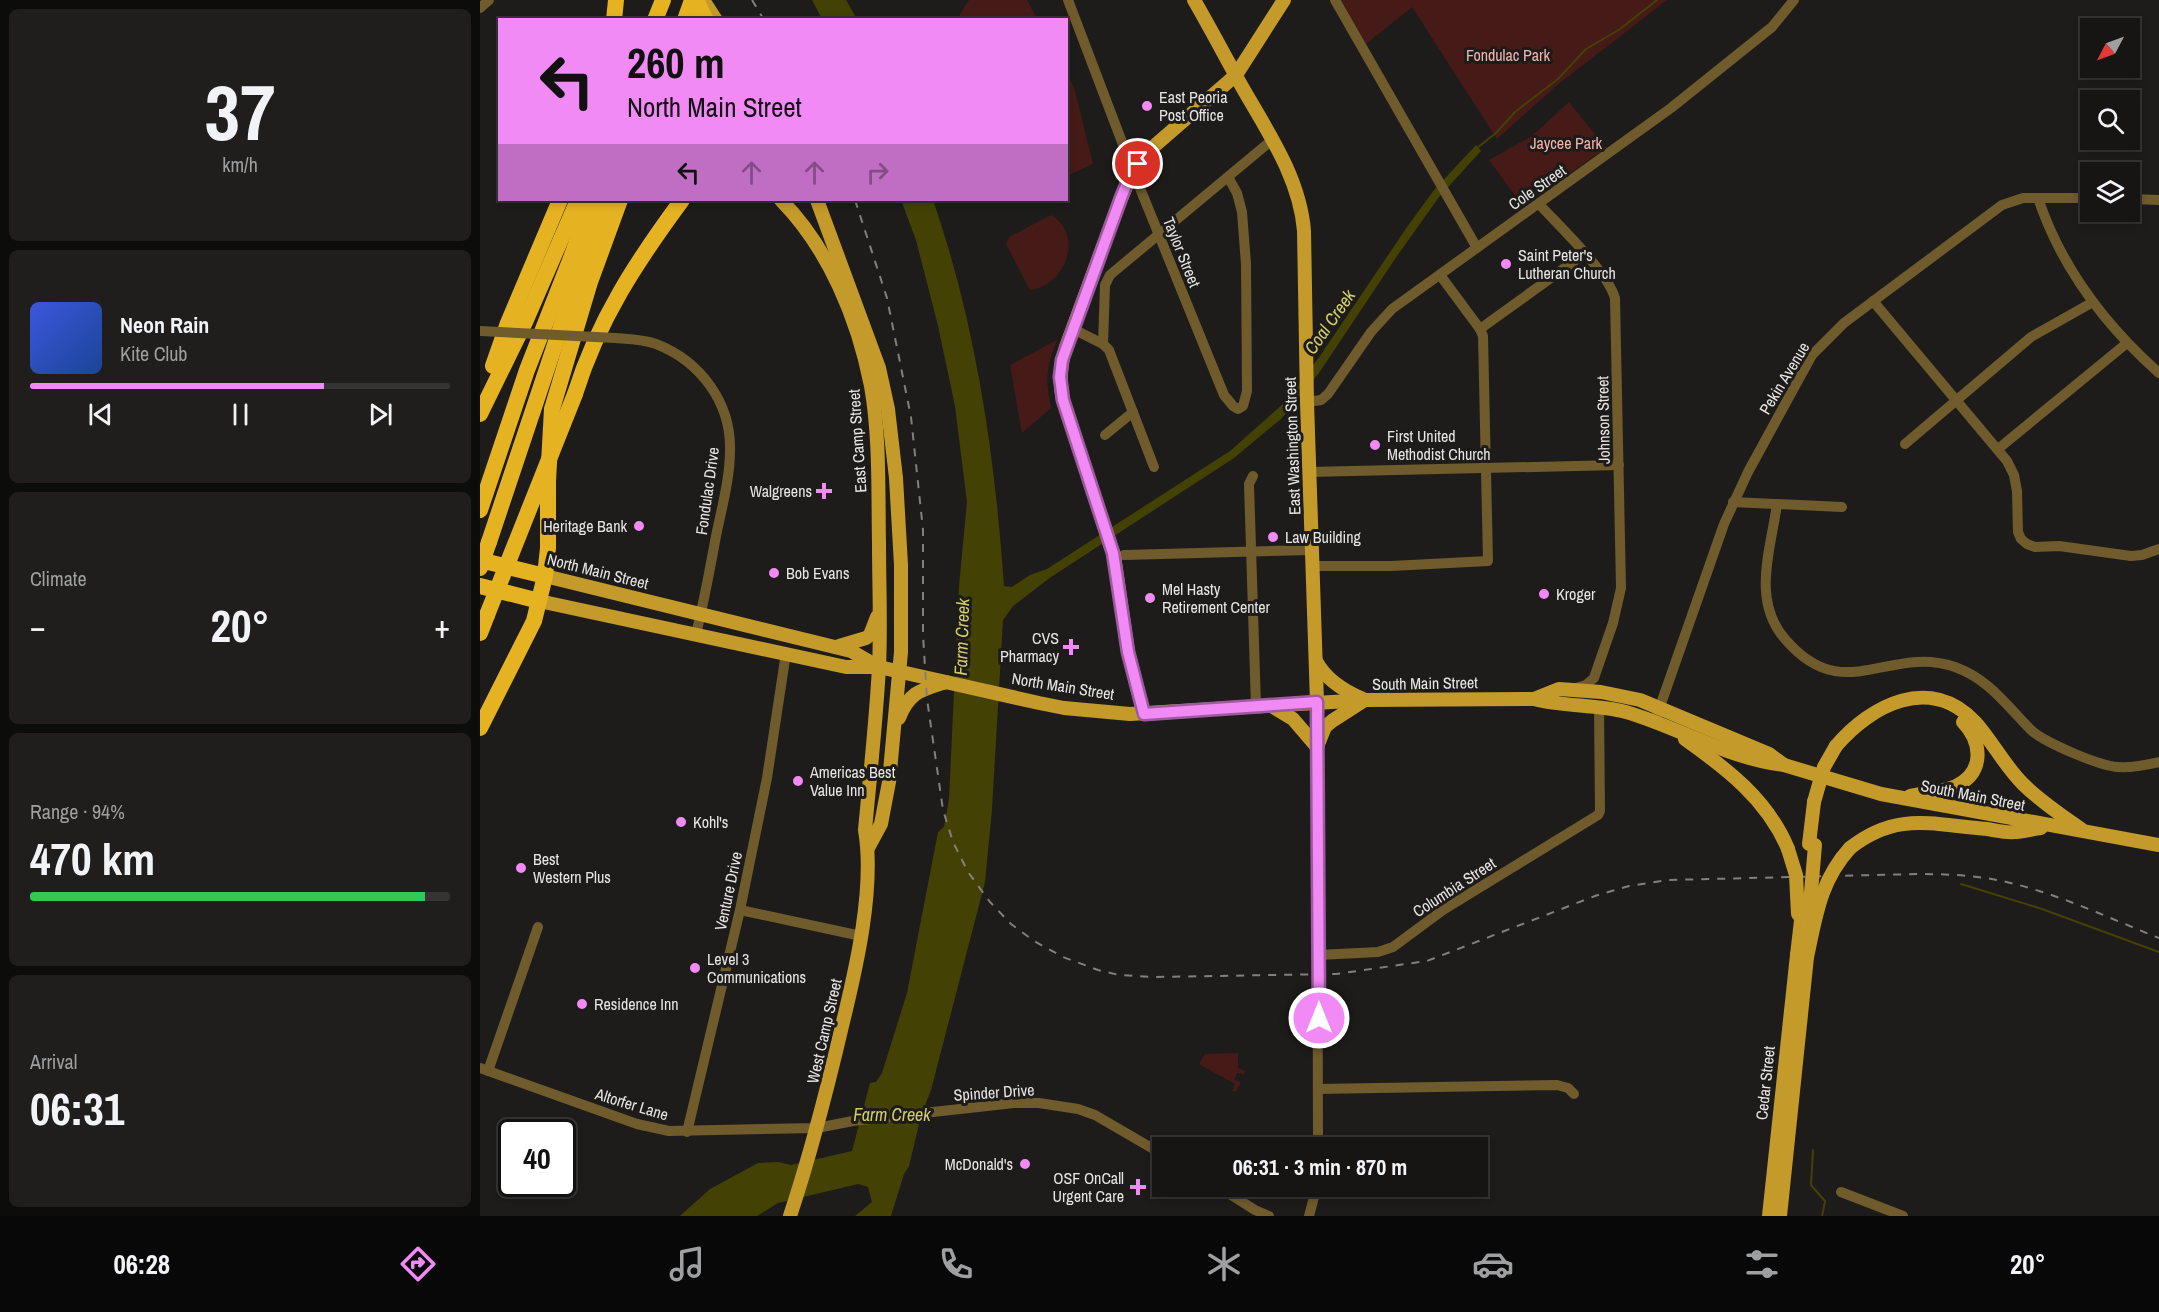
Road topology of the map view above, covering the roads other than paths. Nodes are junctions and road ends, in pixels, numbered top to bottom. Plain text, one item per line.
1 (489, 0) edge
2 (616, 0) edge
3 (660, 0) edge
4 (682, 0) edge
5 (694, 0) edge
6 (703, 0) edge
7 (1068, 0) edge
8 (1194, 0) edge
9 (1284, 0) edge
10 (1335, 0) edge
11 (1794, 0) edge
12 (480, 8) edge
13 (614, 18) edge
14 (656, 18) edge
15 (664, 18) edge
16 (676, 18) edge
17 (686, 18) edge
18 (705, 18) edge
19 (715, 18) edge
20 (1236, 75) junction
21 (1272, 140) junction
22 (1133, 171) junction
23 (1228, 177) junction
24 (2038, 198) junction
25 (2080, 198) edge
26 (2140, 199) edge
27 (2159, 200) edge
28 (560, 201) edge
29 (578, 201) edge
30 (592, 201) edge
31 (607, 201) edge
32 (620, 201) edge
33 (681, 201) edge
34 (782, 201) edge
35 (817, 201) edge
36 (1539, 204) junction
37 (1158, 235) junction
38 (1477, 248) junction
39 (1584, 254) junction
40 (1440, 274) junction
41 (1873, 301) junction
42 (2093, 302) junction
43 (1073, 329) junction
44 (1480, 329) junction
45 (480, 332) edge
46 (2127, 343) junction
47 (1103, 344) junction
48 (2159, 373) edge
49 (1307, 396) junction
50 (1956, 400) junction
51 (480, 404) edge
52 (1133, 412) junction
53 (480, 414) edge
54 (1105, 435) dead end
55 (1905, 444) dead end
56 (1998, 448) junction
57 (1619, 465) junction
58 (1154, 467) dead end
59 (1486, 469) junction
60 (1309, 472) junction
61 (1253, 476) dead end
62 (1733, 502) junction
63 (1778, 504) junction
64 (1842, 507) dead end
65 (480, 510) edge
66 (2159, 549) edge
67 (1312, 550) junction
68 (1251, 551) junction
69 (1124, 555) dead end
70 (480, 560) edge
71 (1313, 566) junction
72 (480, 568) edge
73 (545, 576) junction
74 (480, 586) edge
75 (539, 601) junction
76 (880, 606) junction
77 (701, 615) junction
78 (480, 633) edge
79 (696, 634) junction
80 (836, 647) junction
81 (786, 653) junction
82 (1315, 659) junction
83 (1600, 661) junction
84 (879, 667) junction
85 (899, 671) junction
86 (946, 681) junction
87 (1571, 690) junction
88 (1620, 695) junction
89 (1534, 699) junction
90 (1365, 700) junction
91 (1317, 702) junction
92 (1263, 706) junction
93 (1599, 707) junction
94 (1144, 714) junction
95 (1657, 715) junction
96 (480, 729) edge
97 (1671, 729) junction
98 (895, 731) junction
99 (1317, 747) junction
100 (1839, 748) junction
101 (2159, 762) edge
102 (1784, 765) junction
103 (1903, 798) junction
104 (2052, 826) junction
105 (2085, 832) junction
106 (2159, 845) edge
107 (868, 848) junction
108 (740, 910) junction
109 (538, 927) dead end
110 (861, 936) junction
111 (1318, 955) junction
112 (1802, 956) junction
113 (484, 1070) edge
114 (1318, 1089) junction
115 (1574, 1094) dead end
116 (1785, 1109) junction
117 (817, 1128) junction
118 (687, 1132) junction
119 (1318, 1137) edge
120 (1152, 1148) edge
121 (1841, 1192) dead end
122 (1234, 1197) edge
123 (1314, 1197) edge
124 (791, 1213) edge
125 (1269, 1216) edge
126 (1309, 1216) edge
127 (1768, 1216) edge
128 (1780, 1216) edge
129 (1903, 1216) edge

1 - 12 street
2 - 13 highway
3 - 14 highway, bridge
3 - 15 main road
4 - 16 highway
5 - 17 highway
5 - 18 highway
6 - 19 main road
7 - 22 street, Taylor Street
8 - 20 main road, East Washington Street
9 - 20 main road
10 - 38 street
11 - 36 street, Cole Street
20 - 21 main road, East Washington Street
20 - 22 main road
21 - 23 street
21 - 49 main road, East Washington Street
22 - 37 street, Taylor Street
22 - 43 main road
23 - 37 street
23 - 37 street, Taylor Street
24 - 25 street, Pekin Avenue
24 - 41 street, Pekin Avenue
24 - 42 street
26 - 27 street
28 - 51 highway
29 - 53 highway
30 - 65 highway
31 - 72 highway, bridge
32 - 73 highway
33 - 78 highway, bridge
34 - 76 main road, East Camp Street
35 - 85 main road, East Camp Street
36 - 38 street, Cole Street
36 - 39 street, Johnson Street
37 - 47 street
38 - 40 street, Cole Street
39 - 44 street
39 - 57 street, Johnson Street
40 - 44 street
40 - 49 street, Cole Street
41 - 50 street
41 - 62 street, Pekin Avenue
42 - 46 street
42 - 50 street
43 - 47 street
43 - 94 main road
44 - 59 street
45 - 77 street, Fondulac Drive, bridge
46 - 48 street
46 - 56 street
47 - 52 street
49 - 60 main road, East Washington Street
50 - 55 street
50 - 56 street
52 - 54 street
52 - 58 street
56 - 66 street
57 - 59 street
57 - 83 street, Johnson Street
59 - 60 street
59 - 71 street
60 - 67 main road, East Washington Street
61 - 68 street
62 - 63 street
62 - 95 street, Pekin Avenue
63 - 64 street
63 - 101 street
67 - 68 street
67 - 71 main road, East Washington Street
68 - 69 street
68 - 92 street
70 - 73 highway, North Main Street
71 - 82 main road, East Washington Street
73 - 75 highway
73 - 77 main road, North Main Street
74 - 75 highway, North Main Street
75 - 79 main road, North Main Street
75 - 96 highway
76 - 80 main road
76 - 84 main road, East Camp Street
77 - 79 street, Fondulac Drive
77 - 80 main road, North Main Street
79 - 81 main road, North Main Street
80 - 84 main road, North Main Street
81 - 84 main road, North Main Street
81 - 108 street, Venture Drive
82 - 90 main road
82 - 91 main road, East Washington Street
83 - 87 street, Johnson Street
83 - 88 street
84 - 85 main road, North Main Street
84 - 107 main road, West Camp Street
85 - 86 main road, North Main Street
85 - 98 main road, West Camp Street
86 - 94 main road, North Main Street
86 - 98 main road
87 - 88 main road, South Main Street
87 - 89 main road, South Main Street
88 - 95 main road, South Main Street
89 - 90 main road, South Main Street
89 - 93 main road, South Main Street
90 - 91 main road, South Main Street
90 - 99 main road
91 - 92 main road, North Main Street
91 - 99 street
92 - 94 main road, North Main Street
92 - 99 main road
93 - 95 main road, South Main Street
93 - 111 street, Columbia Street
95 - 97 main road, South Main Street
95 - 102 main road, South Main Street
97 - 102 main road, South Main Street
97 - 112 main road, bridge
98 - 107 main road, West Camp Street
99 - 111 street
100 - 103 main road
100 - 105 main road
100 - 112 main road, bridge
102 - 103 main road, South Main Street
103 - 104 main road, South Main Street
104 - 105 main road, South Main Street
104 - 112 main road, bridge
105 - 106 main road, South Main Street
107 - 110 main road, West Camp Street
108 - 110 street
108 - 118 street, Venture Drive
109 - 113 street
110 - 117 main road, West Camp Street
111 - 114 street
112 - 116 main road, Cedar Street
113 - 118 street, Altorfer Lane
114 - 115 street
114 - 119 street
116 - 127 main road, Cedar Street
116 - 128 main road, Cedar Street
117 - 118 street, Altorfer Lane
117 - 120 street, Spinder Drive
117 - 124 main road, West Camp Street
121 - 129 street
122 - 125 street
123 - 126 street

